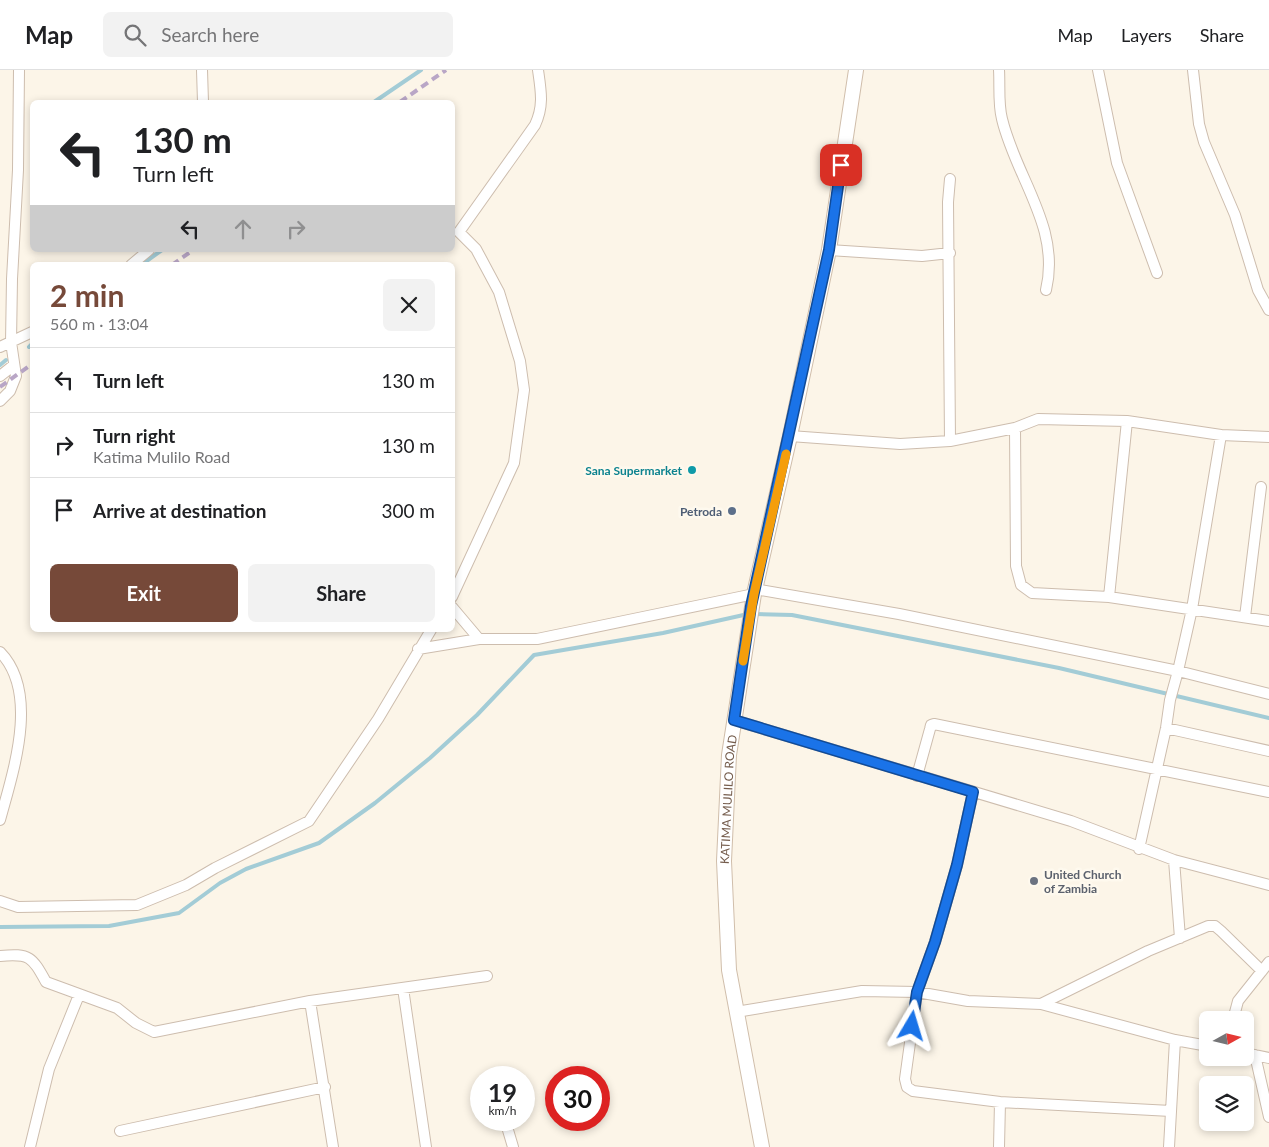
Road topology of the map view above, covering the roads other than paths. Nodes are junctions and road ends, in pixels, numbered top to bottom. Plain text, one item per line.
1 (19, 70) edge
2 (202, 70) edge
3 (538, 70) edge
4 (856, 70) edge
5 (999, 70) edge
6 (1098, 70) edge
7 (1193, 70) edge
8 (204, 100) edge
9 (950, 179) dead end
10 (829, 250) junction
11 (147, 252) edge
12 (950, 253) junction
13 (135, 262) edge
14 (1157, 273) dead end
15 (0, 279) edge
16 (12, 279) junction
17 (1046, 290) dead end
18 (1269, 310) edge
19 (30, 333) edge
20 (11, 342) junction
21 (0, 347) edge
22 (14, 365) junction
23 (0, 376) edge
24 (0, 401) edge
25 (1127, 421) junction
26 (1015, 428) junction
27 (1221, 435) junction
28 (790, 436) junction
29 (1269, 437) edge
30 (950, 441) junction
31 (1261, 487) dead end
32 (455, 591) edge
33 (753, 596) junction
34 (1109, 597) junction
35 (1192, 609) junction
36 (455, 611) edge
37 (1246, 617) junction
38 (1269, 621) edge
39 (430, 632) edge
40 (479, 639) junction
41 (418, 649) junction
42 (0, 652) edge
43 (1177, 677) junction
44 (1269, 694) edge
45 (734, 720) junction
46 (1166, 728) junction
47 (1269, 751) edge
48 (1156, 769) junction
49 (916, 776) junction
50 (973, 792) junction
51 (1269, 792) edge
52 (0, 820) edge
53 (1139, 849) junction
54 (1174, 860) junction
55 (1269, 885) edge
56 (0, 901) edge
57 (1180, 938) junction
58 (0, 956) edge
59 (1269, 962) edge
60 (1262, 971) junction
61 (487, 976) dead end
62 (403, 988) junction
63 (917, 992) junction
64 (79, 996) junction
65 (310, 1001) junction
66 (1041, 1004) junction
67 (1235, 1011) edge
68 (736, 1012) junction
69 (1175, 1040) junction
70 (1199, 1044) edge
71 (1254, 1055) edge
72 (1269, 1058) edge
73 (1254, 1066) edge
74 (325, 1087) junction
75 (1000, 1102) junction
76 (1171, 1111) junction
77 (1269, 1118) edge
78 (120, 1131) dead end
79 (508, 1131) edge
80 (30, 1147) edge
81 (333, 1147) edge
82 (426, 1147) edge
83 (513, 1147) edge
84 (762, 1147) edge
85 (999, 1147) edge
86 (1169, 1147) edge

1 - 16 street
2 - 8 street
3 - 32 street
4 - 10 main road, KATIMA MULILO ROAD
5 - 17 street
6 - 14 street
7 - 18 street
9 - 12 street
10 - 12 street
10 - 28 main road, KATIMA MULILO ROAD
11 - 13 street
12 - 30 street
15 - 16 street
16 - 20 street
19 - 20 street
20 - 21 street
20 - 22 street
22 - 23 street
22 - 24 street
25 - 26 street
25 - 27 street
25 - 34 street
26 - 30 street
26 - 34 street
27 - 29 street
27 - 35 street
28 - 30 street
28 - 33 main road, KATIMA MULILO ROAD
31 - 37 street
33 - 40 street
33 - 43 street
33 - 45 main road, KATIMA MULILO ROAD
34 - 35 street
35 - 37 street
35 - 43 street
36 - 40 street
37 - 38 street
39 - 41 street
40 - 41 street
41 - 56 street
42 - 52 street
43 - 44 street
43 - 46 street
45 - 49 street
45 - 68 main road, KATIMA MULILO ROAD
46 - 47 street
46 - 48 street
48 - 49 street
48 - 51 street
48 - 53 street
49 - 50 street
50 - 53 street
50 - 63 street
53 - 54 street
54 - 55 street
54 - 57 street
57 - 60 street
57 - 66 street
58 - 64 street
59 - 60 street
60 - 67 street
61 - 62 street
62 - 65 street
62 - 82 street
63 - 66 street
63 - 68 street
63 - 75 street
64 - 65 street
64 - 80 street
65 - 74 street
66 - 69 street
68 - 84 main road, KATIMA MULILO ROAD
69 - 70 street
69 - 76 street
71 - 72 street
73 - 77 street
74 - 78 street
74 - 81 street
75 - 76 street
75 - 85 street
76 - 86 street
79 - 83 street

